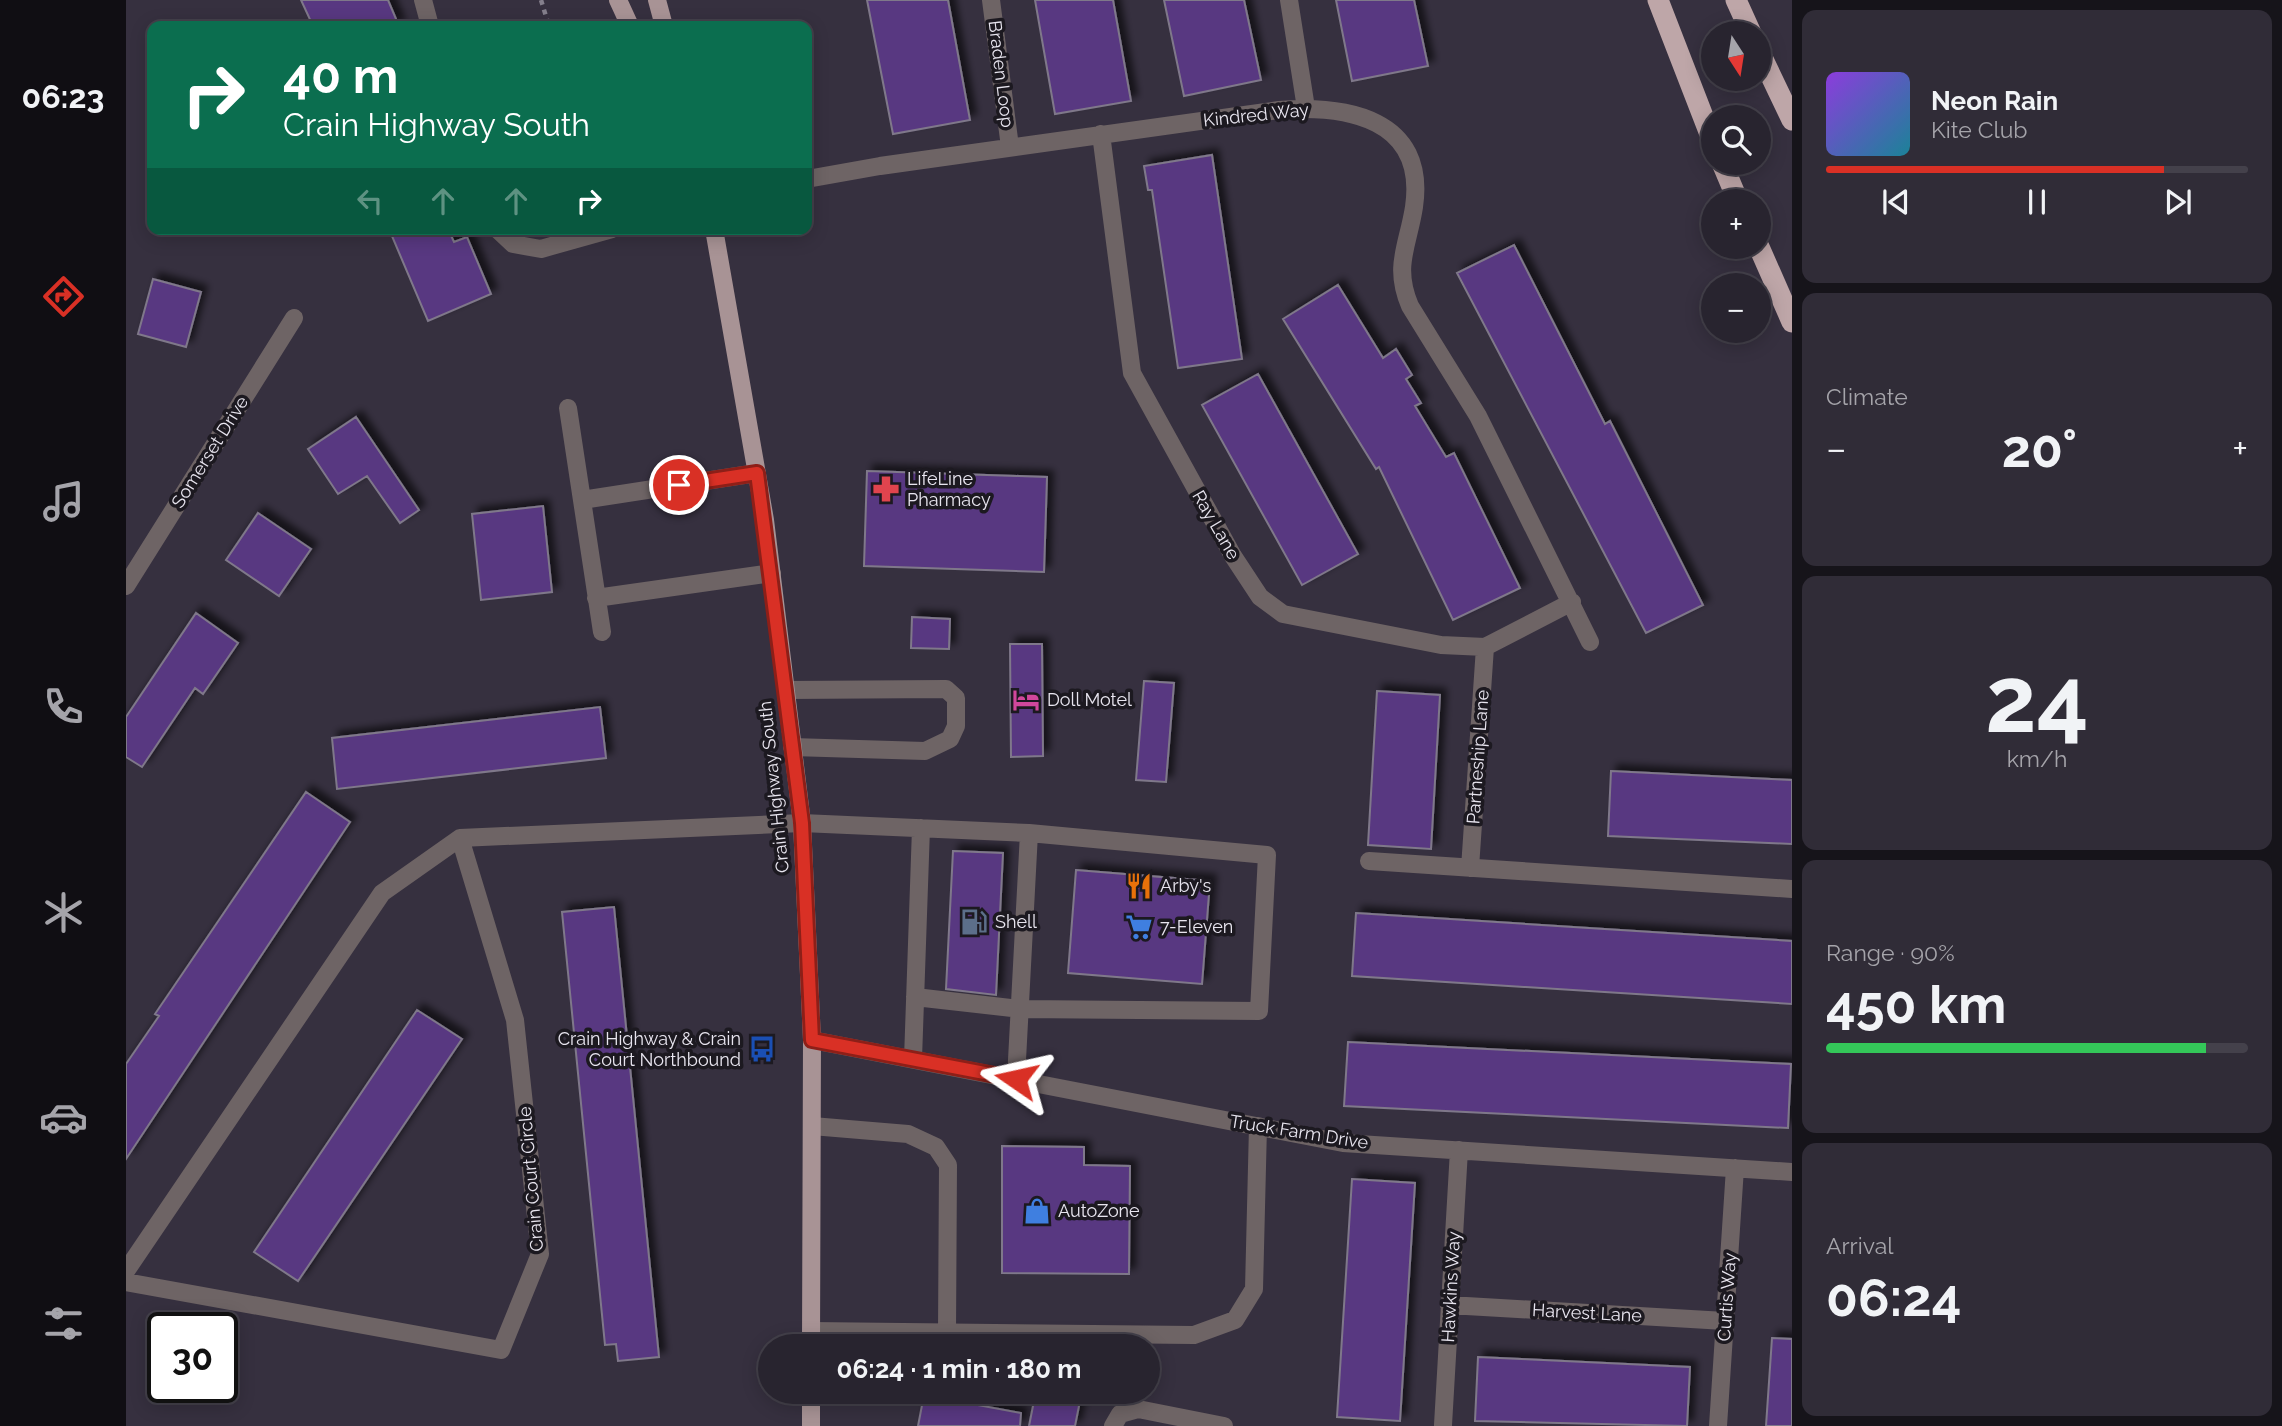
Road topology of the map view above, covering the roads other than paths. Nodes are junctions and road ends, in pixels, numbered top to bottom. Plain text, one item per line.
1 (423, 0) edge
2 (618, 0) edge
3 (657, 0) edge
4 (991, 0) edge
5 (1289, 0) edge
6 (1658, 0) edge
7 (1736, 0) edge
8 (429, 21) edge
9 (628, 21) edge
10 (663, 21) edge
11 (1746, 21) edge
12 (1771, 76) edge
13 (1306, 108) junction
14 (1701, 111) edge
15 (1792, 120) edge
16 (1101, 134) junction
17 (1010, 148) junction
18 (812, 178) edge
19 (503, 235) edge
20 (591, 235) edge
21 (715, 235) edge
22 (1764, 259) edge
23 (294, 318) dead end
24 (1792, 322) edge
25 (568, 408) dead end
26 (757, 473) junction
27 (582, 500) junction
28 (130, 573) edge
29 (772, 573) junction
30 (596, 597) junction
31 (1572, 602) junction
32 (601, 632) dead end
33 (1590, 642) dead end
34 (1485, 647) junction
35 (786, 690) junction
36 (792, 747) junction
37 (802, 823) junction
38 (921, 828) junction
39 (1029, 833) junction
40 (460, 838) junction
41 (1369, 861) dead end
42 (1470, 868) junction
43 (1792, 889) edge
44 (915, 997) junction
45 (1020, 1009) junction
46 (812, 1040) junction
47 (913, 1059) junction
48 (1016, 1079) junction
49 (812, 1126) junction
50 (1258, 1126) junction
51 (1459, 1150) junction
52 (1735, 1168) junction
53 (1792, 1172) edge
54 (126, 1271) edge
55 (126, 1282) edge
56 (1449, 1306) junction
57 (1725, 1321) junction
58 (947, 1332) junction
59 (811, 1334) edge
60 (902, 1334) edge
61 (811, 1404) edge
62 (1443, 1424) edge
63 (811, 1426) edge
64 (1112, 1426) edge
65 (1224, 1426) edge
66 (1718, 1426) edge

1 - 8 street
2 - 9 main road
3 - 10 main road
4 - 17 street, Braden Loop
5 - 13 street
6 - 14 highway
7 - 11 highway
12 - 15 highway
13 - 16 street, Kindred Way
13 - 31 street, Kindred Way
16 - 17 street, Kindred Way
16 - 34 street, Ray Lane
17 - 18 street, Kindred Way
19 - 20 street
21 - 26 main road, Crain Highway South
22 - 24 highway
23 - 28 street, Somerset Drive
25 - 27 street
26 - 27 street
26 - 29 main road, Crain Highway South
27 - 30 street
29 - 30 street
29 - 35 main road, Crain Highway South
30 - 32 street
31 - 33 street, Kindred Way
31 - 34 street, Ray Lane
34 - 42 street, Partneship Lane
35 - 36 main road, Crain Highway South
35 - 36 street
36 - 37 main road, Crain Highway South
37 - 38 street
37 - 40 street
37 - 46 main road, Crain Highway South
38 - 39 street
38 - 44 street
39 - 45 street
39 - 45 street
40 - 54 street
40 - 55 street, Crain Court Circle
41 - 42 street
42 - 43 street
44 - 45 street
44 - 47 street
45 - 48 street
46 - 47 street, Truck Farm Drive
46 - 49 main road, Crain Highway South
47 - 48 street, Truck Farm Drive
48 - 50 street, Truck Farm Drive
49 - 58 street
49 - 59 main road, Crain Highway South
50 - 51 street, Truck Farm Drive
50 - 58 street
51 - 52 street, Truck Farm Drive
51 - 56 street, Hawkins Way
52 - 53 street, Truck Farm Drive
52 - 57 street, Curtis Way
56 - 57 street, Harvest Lane
56 - 62 street, Hawkins Way
57 - 66 street, Curtis Way
58 - 60 street
61 - 63 main road
64 - 65 street

